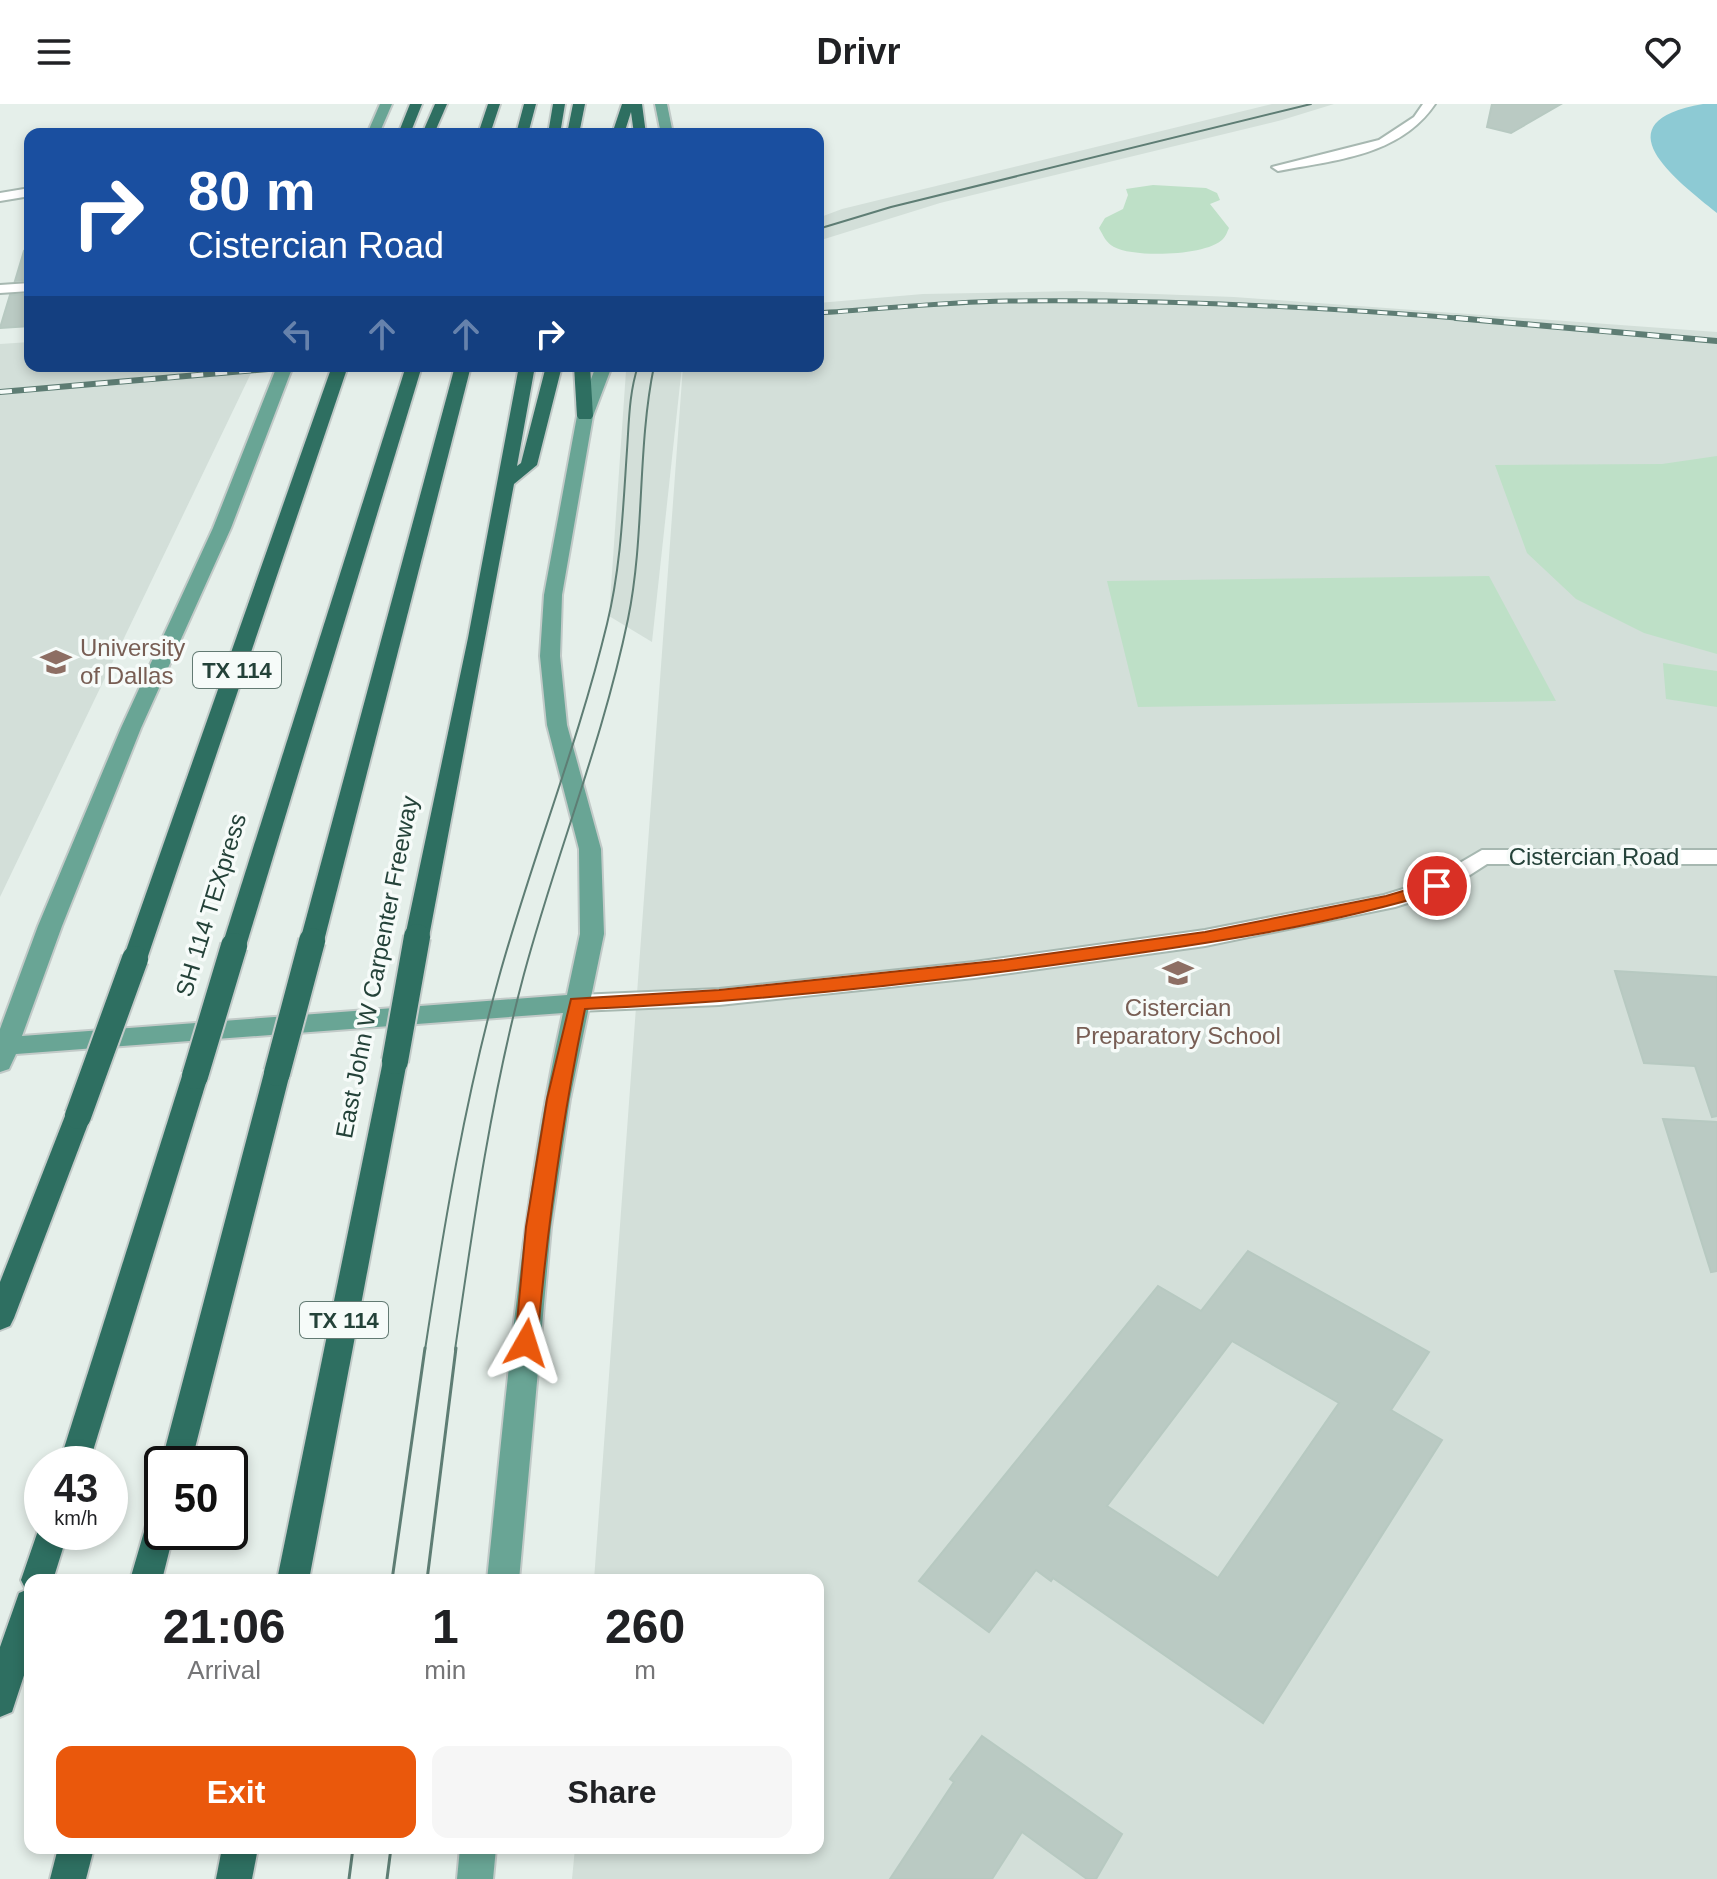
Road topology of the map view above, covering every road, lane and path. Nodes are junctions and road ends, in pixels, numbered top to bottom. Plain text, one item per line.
1 (386, 104) edge
2 (416, 104) edge
3 (441, 104) edge
4 (494, 104) edge
5 (530, 104) edge
6 (559, 104) edge
7 (579, 104) edge
8 (628, 104) edge
9 (636, 104) edge
10 (661, 104) edge
11 (1429, 104) edge
12 (376, 128) edge
13 (406, 128) edge
14 (431, 128) edge
15 (486, 128) edge
16 (524, 128) edge
17 (555, 128) edge
18 (574, 128) edge
19 (620, 128) edge
20 (639, 128) edge
21 (666, 128) edge
22 (1278, 167) dead end
23 (24, 193) edge
24 (0, 197) edge
25 (24, 287) edge
26 (0, 289) edge
27 (283, 372) edge
28 (338, 372) edge
29 (412, 372) edge
30 (461, 372) edge
31 (526, 372) edge
32 (552, 372) edge
33 (582, 372) edge
34 (602, 372) edge
35 (585, 416) junction
36 (504, 484) junction
37 (1717, 857) edge
38 (578, 1003) junction
39 (4, 1055) edge
40 (0, 1318) edge
41 (80, 1446) edge
42 (181, 1446) edge
43 (46, 1550) edge
44 (154, 1550) edge
45 (39, 1574) edge
46 (148, 1574) edge
47 (294, 1574) edge
48 (504, 1574) edge
49 (24, 1623) edge
50 (0, 1700) edge
51 (74, 1854) edge
52 (239, 1854) edge
53 (477, 1854) edge
54 (68, 1879) edge
55 (234, 1879) edge
56 (475, 1879) edge

1 - 12 main road
2 - 13 highway
3 - 14 highway
4 - 15 highway
5 - 16 highway
6 - 17 highway
7 - 18 highway
8 - 19 highway
9 - 20 highway
10 - 21 main road
11 - 22 street
23 - 24 street
25 - 26 street
27 - 39 main road
28 - 40 highway, TX 114, bridge
29 - 41 highway, SH 114 TEXpress, bridge
30 - 42 highway, bridge
31 - 36 highway, East John W Carpenter Freeway / TX 114
32 - 36 highway
33 - 35 highway
34 - 35 main road
35 - 38 main road
36 - 47 highway, East John W Carpenter Freeway / TX 114, bridge
37 - 38 street, Cistercian Road
38 - 39 main road
38 - 48 main road
43 - 45 highway
44 - 46 highway
49 - 50 highway
51 - 54 highway
52 - 55 highway
53 - 56 main road

